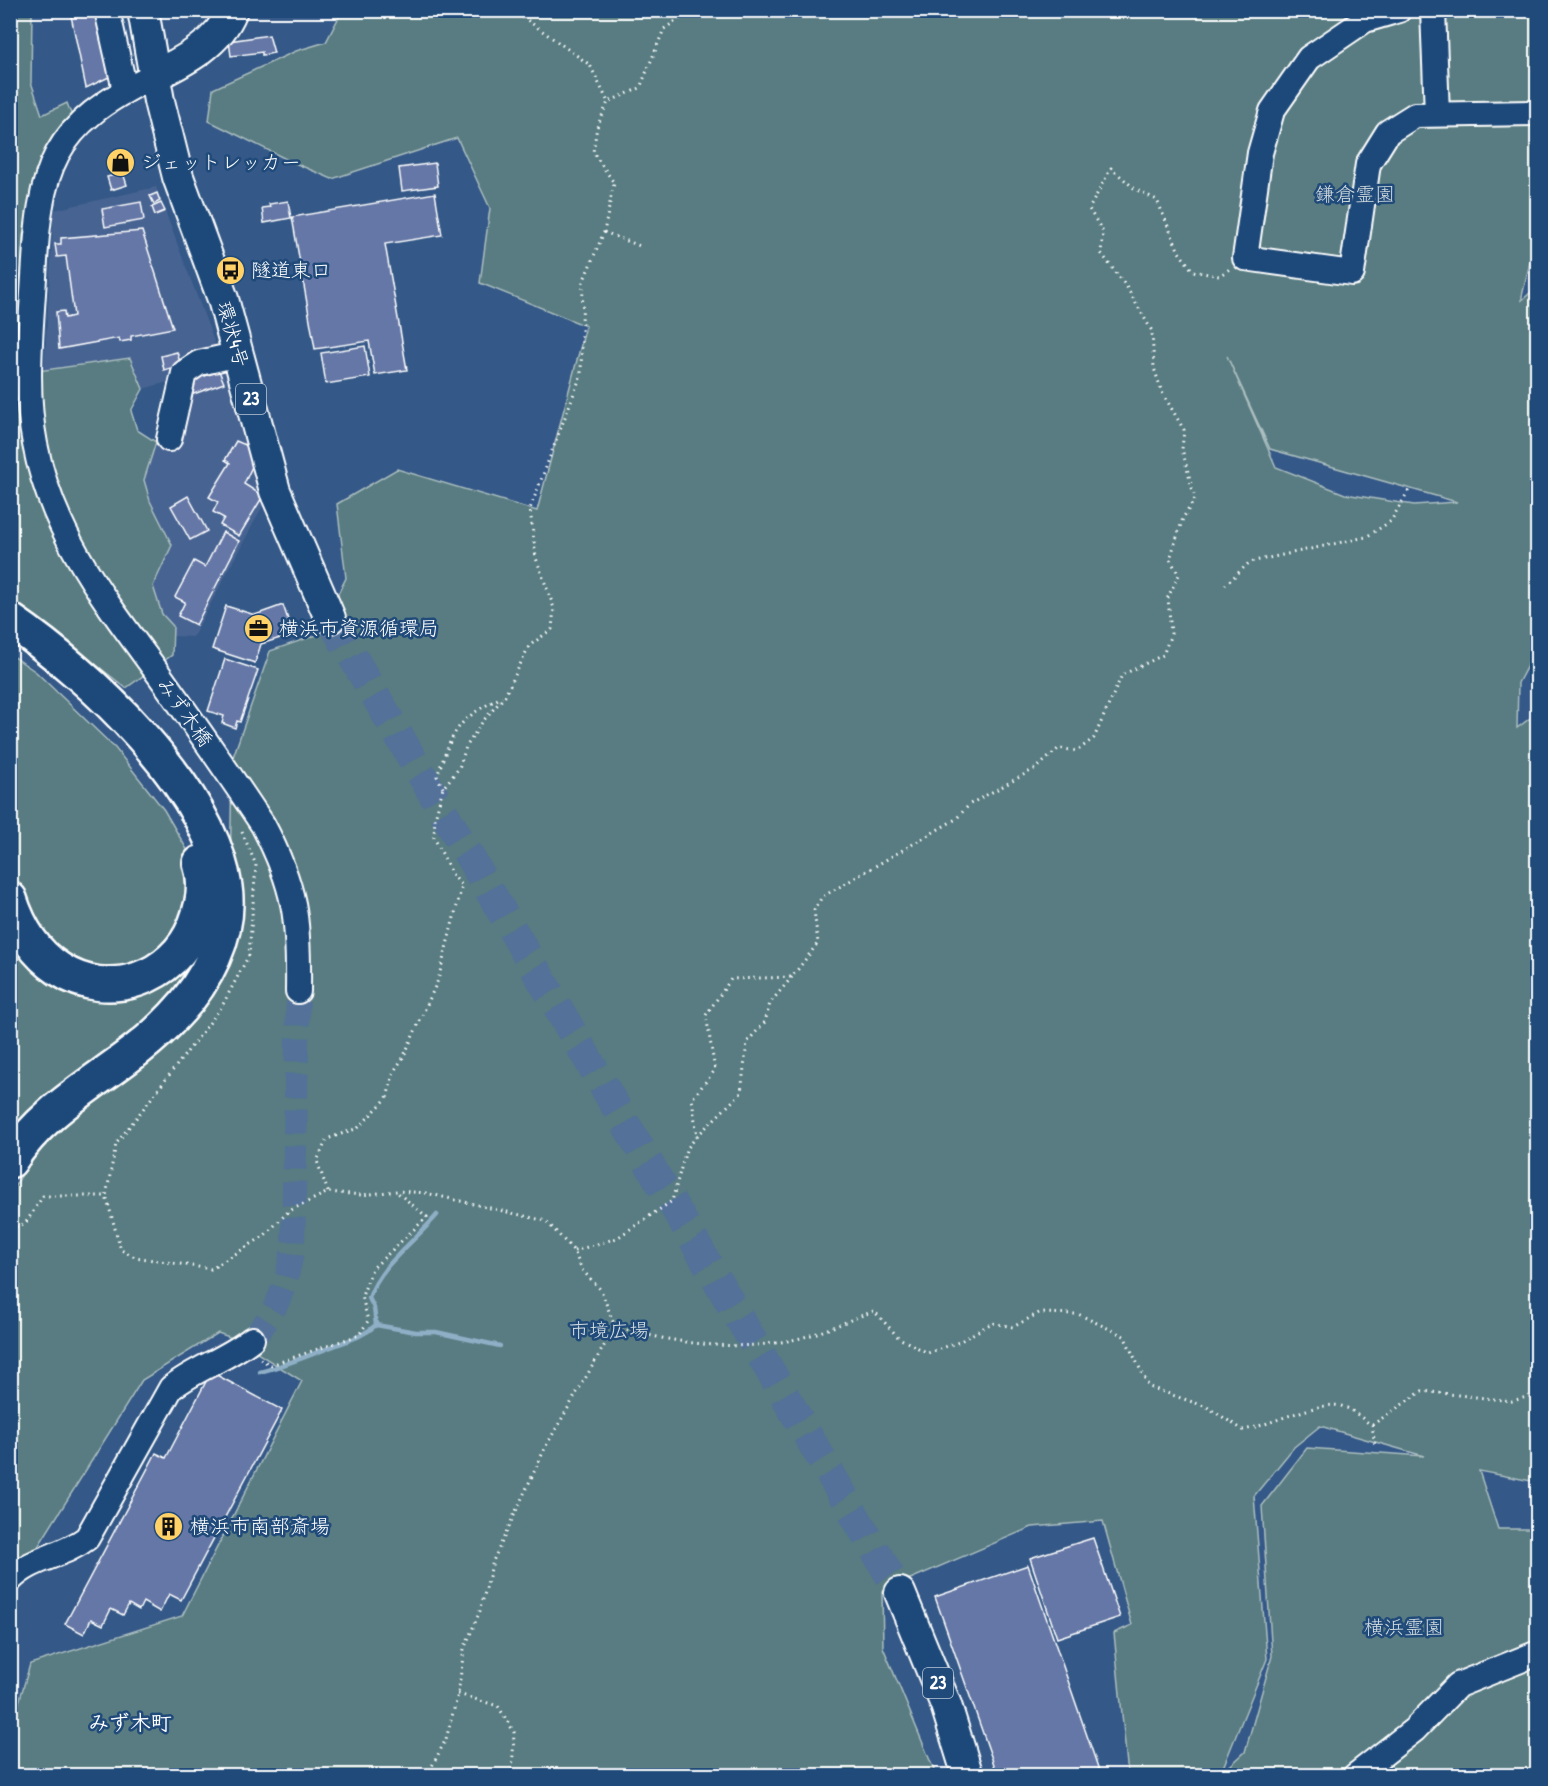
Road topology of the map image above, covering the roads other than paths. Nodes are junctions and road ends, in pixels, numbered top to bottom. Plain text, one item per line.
1 (108, 10) edge
2 (143, 10) edge
3 (232, 10) edge
4 (1399, 10) edge
5 (1433, 10) edge
6 (154, 76) junction
7 (125, 90) junction
8 (1538, 113) edge
9 (1437, 114) junction
10 (239, 354) junction
11 (169, 439) dead end
12 (330, 618) tunnel mouth
13 (10, 620) edge
14 (10, 640) edge
15 (10, 899) edge
16 (298, 991) tunnel mouth
17 (10, 1161) edge
18 (242, 1346) tunnel mouth
19 (10, 1580) edge
20 (900, 1593) tunnel mouth
21 (1538, 1653) edge
22 (968, 1776) edge
23 (1355, 1776) edge

1 - 7 street
2 - 6 main road, 環状4号 / 23
3 - 6 main road
4 - 9 street
5 - 9 street
6 - 7 street, みず木橋
6 - 10 main road, 環状4号 / 23
7 - 16 street, みず木橋
8 - 9 street
10 - 11 street
10 - 12 main road, 環状4号 / 23
13 - 17 highway
14 - 15 highway
18 - 19 street
20 - 22 main road, 23
21 - 23 street

